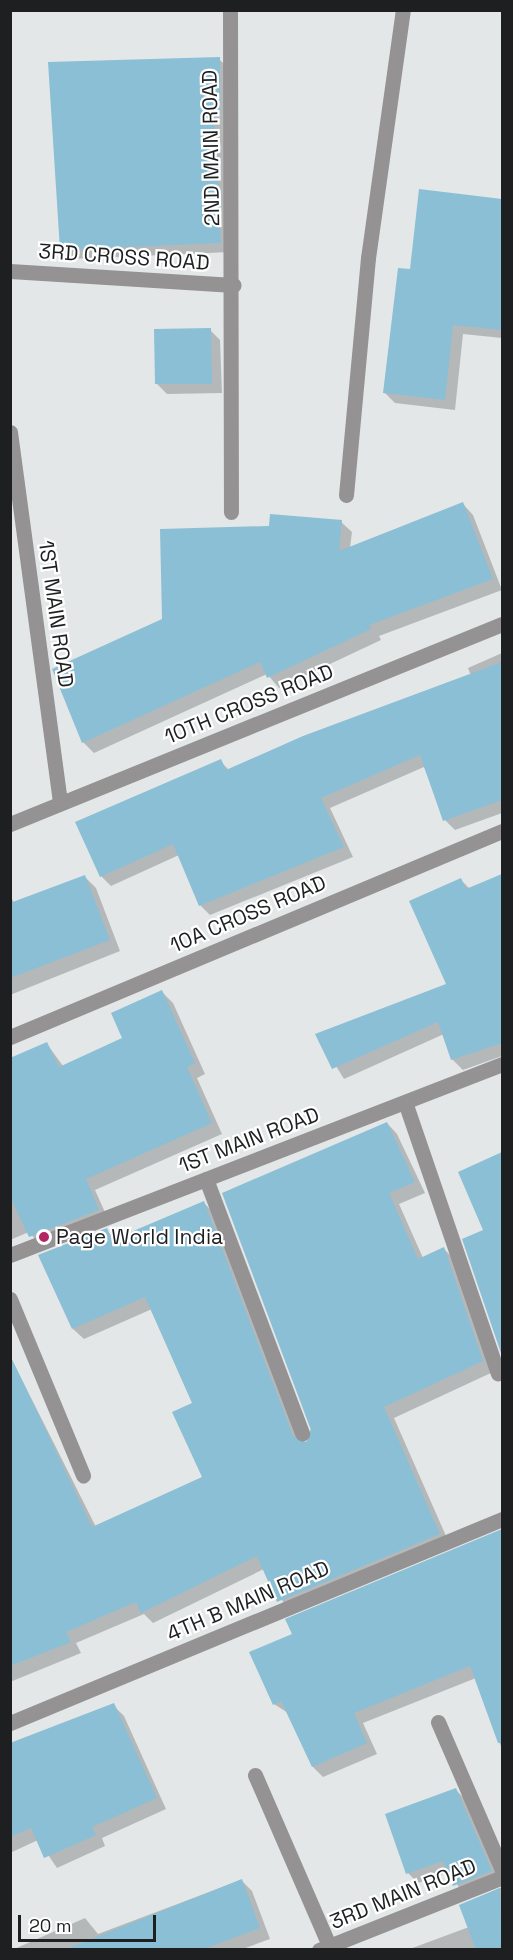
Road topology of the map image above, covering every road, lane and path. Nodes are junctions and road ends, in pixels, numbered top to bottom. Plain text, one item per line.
1 (230, 10) edge
2 (403, 10) edge
3 (10, 271) edge
4 (234, 285) junction
5 (10, 432) edge
6 (346, 495) dead end
7 (231, 512) dead end
8 (502, 624) edge
9 (60, 802) junction
10 (10, 824) edge
11 (502, 831) edge
12 (10, 1037) edge
13 (502, 1064) edge
14 (405, 1102) junction
15 (206, 1179) junction
16 (10, 1255) edge
17 (10, 1299) edge
18 (498, 1374) dead end
19 (302, 1433) dead end
20 (83, 1475) dead end
21 (502, 1519) edge
22 (438, 1722) dead end
23 (10, 1723) edge
24 (255, 1775) dead end
25 (502, 1870) edge
26 (502, 1877) edge
27 (324, 1948) edge

1 - 4 street, 2ND MAIN ROAD
2 - 6 street
3 - 4 street, 3RD CROSS ROAD
4 - 7 street, 2ND MAIN ROAD
5 - 9 street, 1ST MAIN ROAD
8 - 9 street, 10TH CROSS ROAD
9 - 10 street, 10TH CROSS ROAD
11 - 12 street, 10A CROSS ROAD
13 - 14 street, 1ST MAIN ROAD
14 - 15 street, 1ST MAIN ROAD
14 - 18 street
15 - 16 street, 1ST MAIN ROAD
15 - 19 street
17 - 20 street
21 - 23 street, 4TH B MAIN ROAD
22 - 25 street
24 - 27 street
26 - 27 street, 3RD MAIN ROAD

